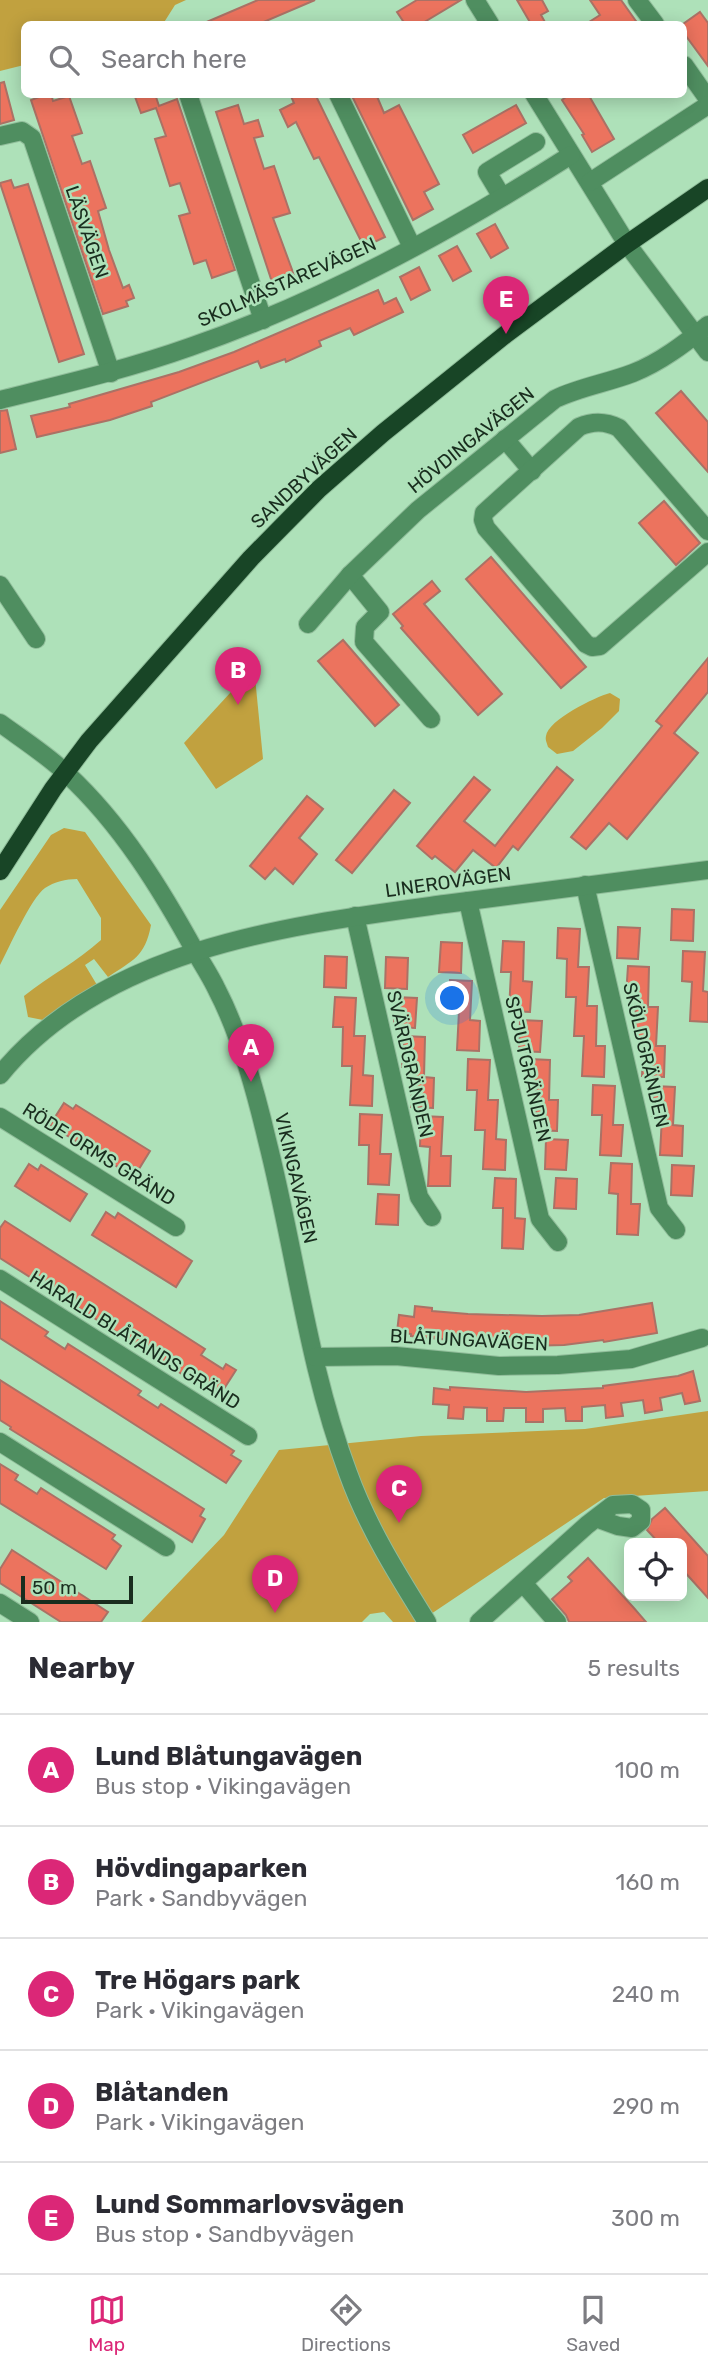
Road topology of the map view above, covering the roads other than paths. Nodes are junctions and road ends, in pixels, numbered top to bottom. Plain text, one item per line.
1 (475, 0) edge
2 (637, 0) edge
3 (482, 21) edge
4 (652, 21) edge
5 (687, 69) edge
6 (189, 98) edge
7 (340, 98) edge
8 (536, 98) edge
9 (708, 99) edge
10 (708, 105) edge
11 (0, 136) edge
12 (536, 142) dead end
13 (571, 155) junction
14 (590, 182) junction
15 (708, 188) edge
16 (502, 197) junction
17 (627, 244) junction
18 (412, 247) junction
19 (263, 320) junction
20 (701, 331) edge
21 (708, 352) edge
22 (111, 373) junction
23 (0, 400) edge
24 (505, 439) junction
25 (532, 471) junction
26 (708, 531) edge
27 (708, 552) edge
28 (350, 575) junction
29 (0, 585) edge
30 (308, 624) dead end
31 (36, 639) dead end
32 (432, 719) dead end
33 (0, 723) edge
34 (66, 772) junction
35 (0, 871) edge
36 (707, 876) edge
37 (585, 885) junction
38 (468, 901) junction
39 (355, 916) junction
40 (196, 953) junction
41 (0, 1076) edge
42 (0, 1117) edge
43 (432, 1217) dead end
44 (176, 1227) dead end
45 (676, 1230) dead end
46 (558, 1242) dead end
47 (0, 1279) edge
48 (702, 1338) dead end
49 (314, 1357) junction
50 (248, 1436) dead end
51 (0, 1442) edge
52 (596, 1518) dead end
53 (166, 1547) dead end
54 (523, 1583) junction
55 (0, 1603) edge
56 (30, 1622) edge
57 (427, 1622) edge
58 (479, 1622) edge
59 (557, 1622) edge

1 - 3 street
2 - 4 street
5 - 9 street
6 - 19 street
7 - 18 street
8 - 13 street
10 - 14 street
11 - 22 street, LÄSVÄGEN
12 - 16 street
13 - 14 street
13 - 16 street, SKOLMÄSTAREVÄGEN
14 - 17 street
15 - 17 main road, SANDBYVÄGEN
16 - 18 street, SKOLMÄSTAREVÄGEN
17 - 20 street
17 - 34 main road, SANDBYVÄGEN
18 - 19 street, SKOLMÄSTAREVÄGEN
19 - 22 street, SKOLMÄSTAREVÄGEN
20 - 21 street
20 - 24 street, HÖVDINGAVÄGEN
22 - 23 street, SKOLMÄSTAREVÄGEN
24 - 25 street
24 - 28 street, HÖVDINGAVÄGEN
25 - 26 street
25 - 27 street
28 - 30 street, HÖVDINGAVÄGEN
28 - 32 street
29 - 31 street
33 - 34 street, VIKINGAVÄGEN
34 - 35 main road, SANDBYVÄGEN
34 - 40 street, VIKINGAVÄGEN
36 - 37 street, LINEROVÄGEN
37 - 38 street, LINEROVÄGEN
37 - 45 street, SKÖLDGRÄNDEN
38 - 39 street, LINEROVÄGEN
38 - 46 street, SPJUTGRÄNDEN
39 - 40 street, LINEROVÄGEN
39 - 43 street, SVÄRDGRÄNDEN
40 - 41 street, LINEROVÄGEN
40 - 49 street, VIKINGAVÄGEN
42 - 44 street, RÖDE ORMS GRÄND
47 - 50 street, HARALD BLÅTANDS GRÄND
48 - 49 street, BLÅTUNGAVÄGEN
49 - 57 street, VIKINGAVÄGEN
51 - 53 street
52 - 54 street
54 - 58 street
54 - 59 street
55 - 56 street

